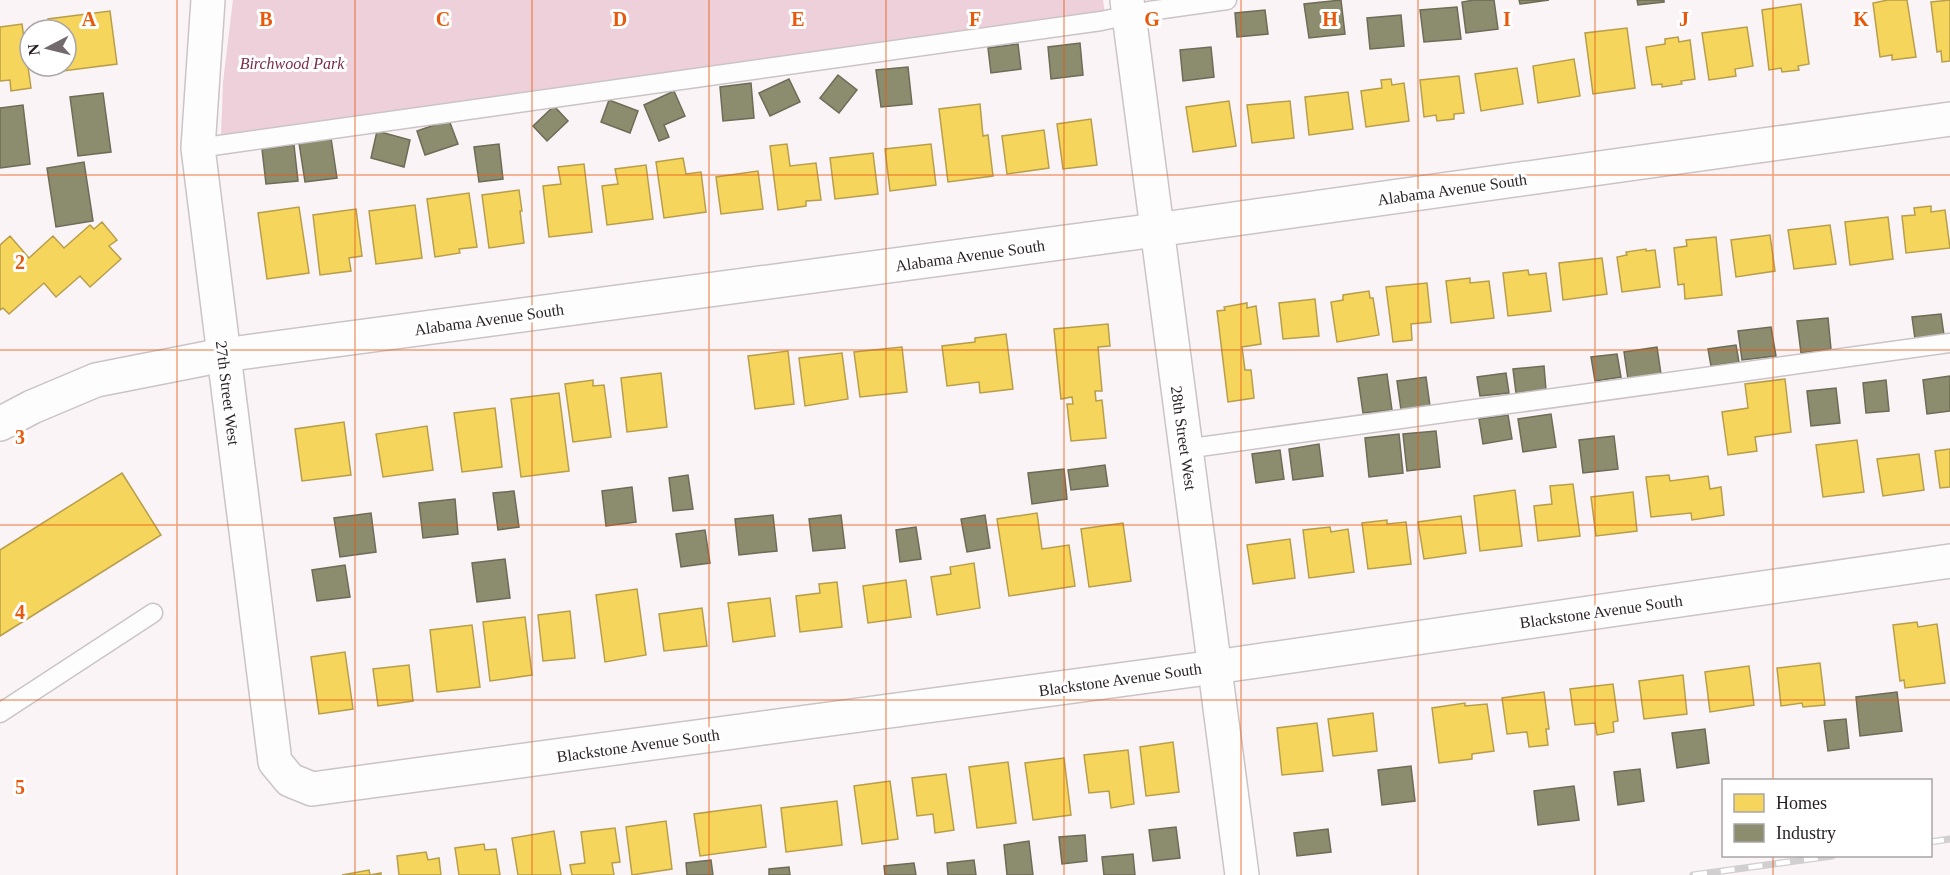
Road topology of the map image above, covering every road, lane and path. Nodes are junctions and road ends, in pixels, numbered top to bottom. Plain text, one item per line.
1 (208, 0) edge
2 (1227, 0) edge
3 (1128, 7) edge
4 (1950, 119) edge
5 (198, 148) junction
6 (1156, 230) junction
7 (1950, 343) edge
8 (223, 355) junction
9 (0, 424) edge
10 (1185, 449) junction
11 (1950, 561) edge
12 (153, 613) dead end
13 (1215, 667) junction
14 (0, 713) edge
15 (290, 780) joint
16 (1242, 875) edge

1 - 5 street, 27th Street West
2 - 3 lane
3 - 5 lane
3 - 6 street, 28th Street West
4 - 6 street, Alabama Avenue South
5 - 8 street, 27th Street West
6 - 8 street, Alabama Avenue South
6 - 10 street, 28th Street West
7 - 10 lane
8 - 9 street, Alabama Avenue South
8 - 15 street, 27th Street West
10 - 13 street, 28th Street West
11 - 13 street, Blackstone Avenue South
12 - 14 lane
13 - 15 street, Blackstone Avenue South
13 - 16 street, 28th Street West

